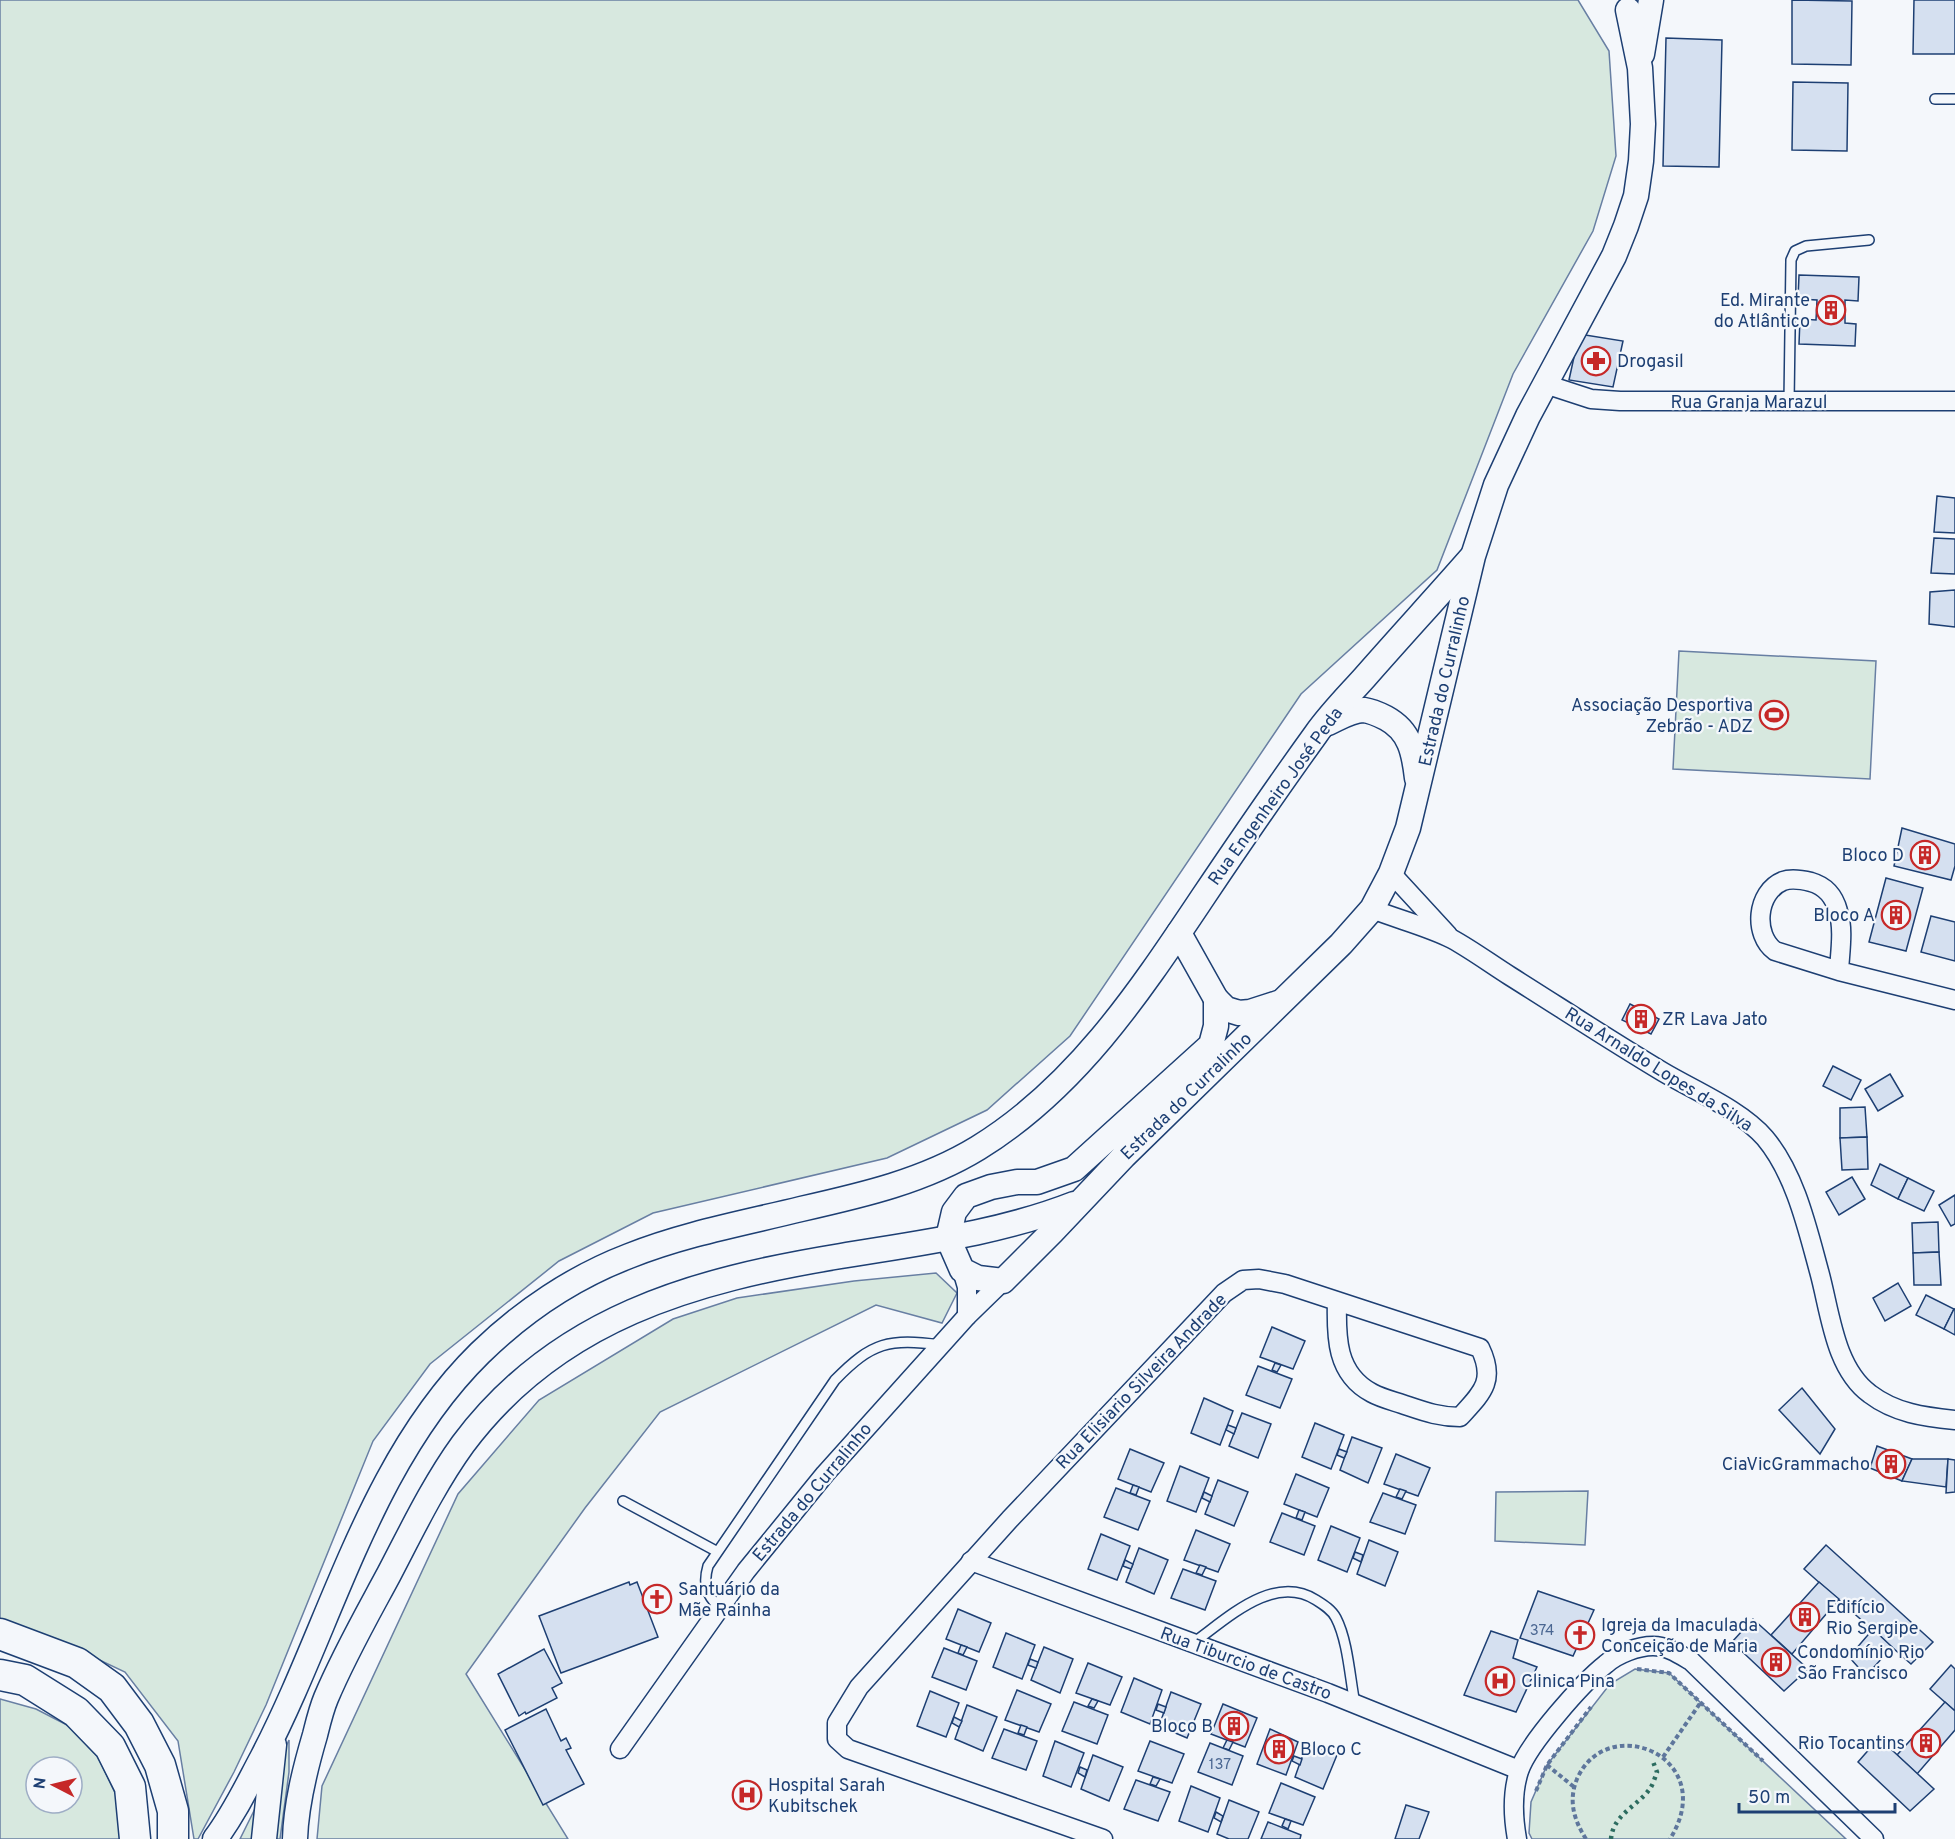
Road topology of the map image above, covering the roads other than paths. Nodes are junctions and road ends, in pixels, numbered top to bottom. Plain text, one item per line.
1 (1651, 0) edge
2 (1623, 5) edge
3 (1640, 68) junction
4 (1935, 99) dead end
5 (1955, 99) edge
6 (1869, 240) dead end
7 (1545, 384) junction
8 (1955, 401) edge
9 (1789, 402) junction
10 (1473, 556) junction
11 (1321, 727) junction
12 (1418, 789) junction
13 (1391, 873) junction
14 (1372, 909) junction
15 (1179, 933) junction
16 (1451, 939) junction
17 (1839, 971) junction
18 (1216, 999) junction
19 (1285, 1000) junction
20 (1955, 1000) edge
21 (1082, 1202) junction
22 (948, 1238) junction
23 (962, 1270) junction
24 (1003, 1281) junction
25 (1337, 1301) junction
26 (967, 1316) junction
27 (941, 1345) junction
28 (1955, 1420) edge
29 (623, 1501) dead end
30 (716, 1551) junction
31 (971, 1561) junction
32 (719, 1607) junction
33 (0, 1634) edge
34 (1193, 1643) junction
35 (0, 1675) edge
36 (1355, 1704) junction
37 (276, 1733) junction
38 (620, 1749) dead end
39 (1519, 1770) junction
40 (135, 1839) edge
41 (173, 1839) edge
42 (215, 1839) edge
43 (264, 1839) edge
44 (295, 1839) edge
45 (1103, 1839) edge
46 (1517, 1839) edge
47 (1874, 1839) edge

1 - 2 street
1 - 3 street, Estrada do Curralinho
2 - 3 street, Estrada do Curralinho
3 - 7 street, Estrada do Curralinho
4 - 5 lane
6 - 9 lane
7 - 9 street, Rua Granja Marazul
7 - 10 street, Estrada do Curralinho
8 - 9 street, Rua Granja Marazul
10 - 11 street, Rua Engenheiro José Peda
10 - 12 street, Estrada do Curralinho
11 - 12 street
11 - 15 street, Rua Engenheiro José Peda
12 - 13 street, Estrada do Curralinho
13 - 14 street, Estrada do Curralinho
13 - 16 street, Rua Arnaldo Lopes da Silva
14 - 16 street, Rua Arnaldo Lopes da Silva
14 - 19 street, Estrada do Curralinho
15 - 18 street
15 - 37 street, Rua Engenheiro José Peda
16 - 28 street, Rua Arnaldo Lopes da Silva
17 - 17 street
17 - 20 street
18 - 19 street
18 - 22 street
19 - 21 street, Estrada do Curralinho
21 - 22 street
21 - 24 street, Estrada do Curralinho
22 - 23 street
22 - 44 street
23 - 24 street
23 - 26 street
24 - 26 street, Estrada do Curralinho
25 - 25 street, Rua Elisiario Silveira Andrade
25 - 31 street, Rua Elisiario Silveira Andrade
26 - 27 street, Estrada do Curralinho
27 - 30 lane
27 - 32 street, Estrada do Curralinho
29 - 30 lane
30 - 32 lane
31 - 34 street, Rua Tiburcio de Castro
31 - 45 street, Rua Elisiario Silveira Andrade
32 - 38 street, Estrada do Curralinho
33 - 41 main road
34 - 36 street, Rua Tiburcio de Castro
34 - 36 lane
35 - 40 main road
36 - 39 street, Rua Tiburcio de Castro
37 - 42 street
37 - 43 street
39 - 46 street
39 - 47 street

